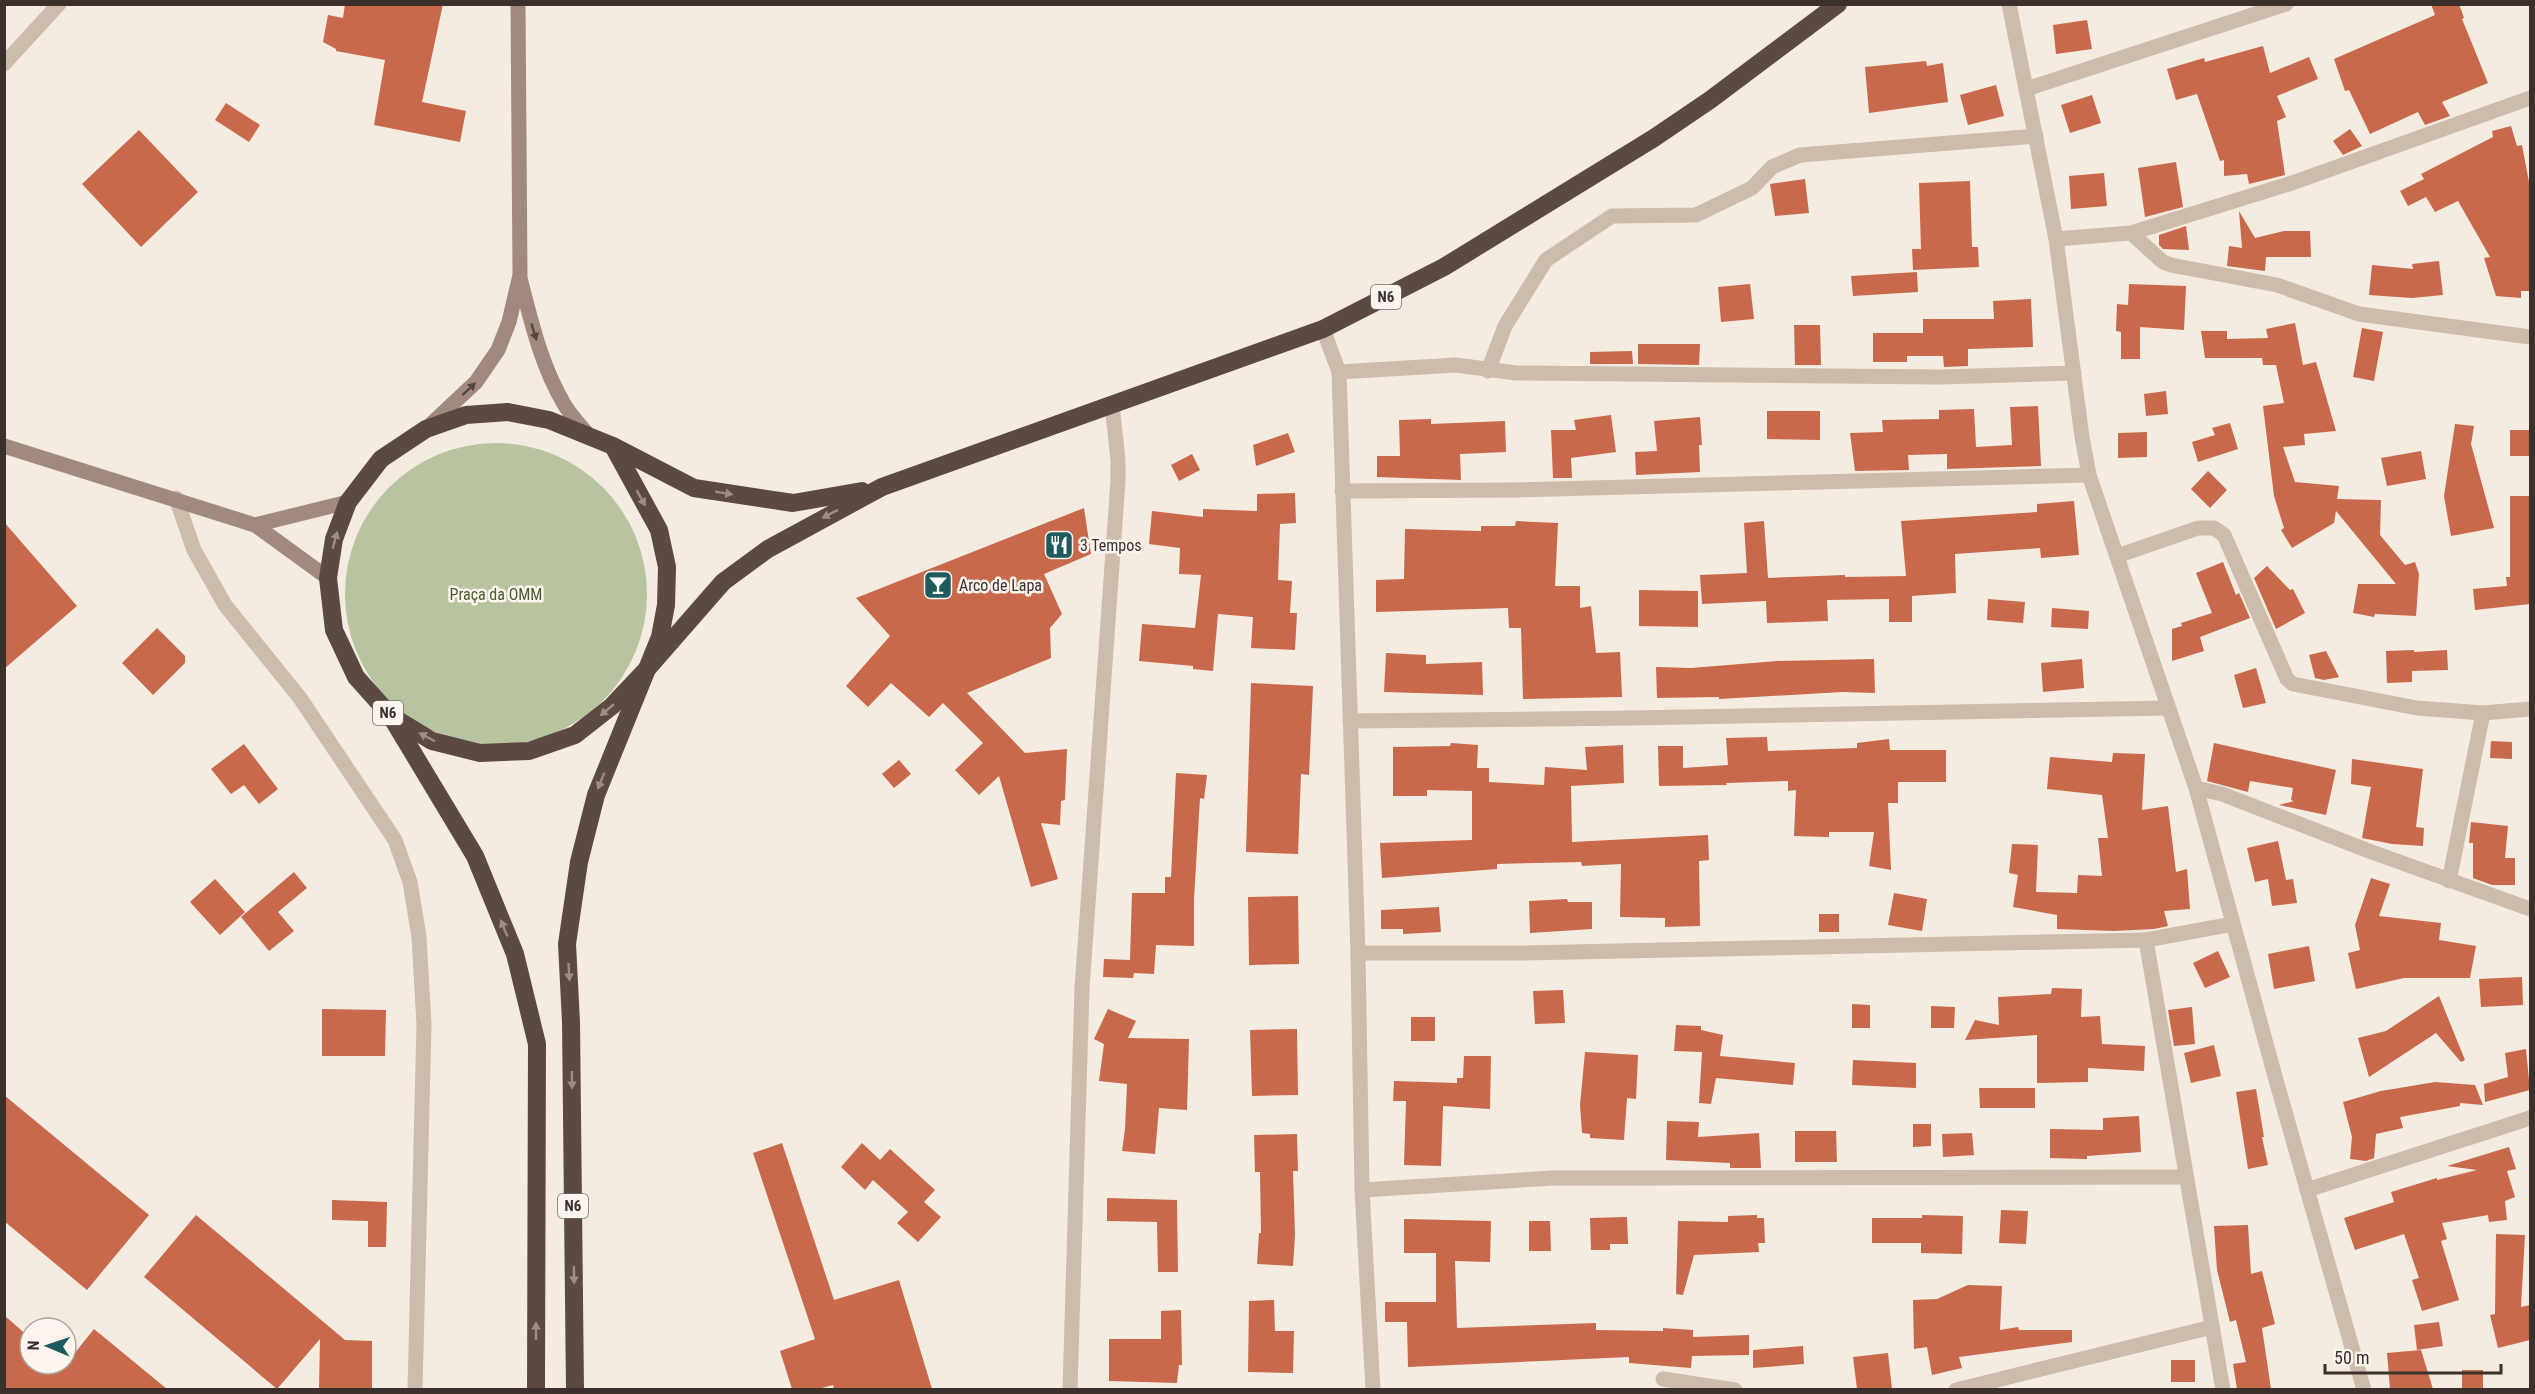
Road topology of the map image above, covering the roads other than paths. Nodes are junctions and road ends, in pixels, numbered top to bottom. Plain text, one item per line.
1 (59, 4) edge
2 (518, 4) edge
3 (1838, 4) edge
4 (2009, 4) edge
5 (2286, 4) edge
6 (4, 64) edge
7 (2026, 89) junction
8 (2530, 98) edge
9 (2036, 136) junction
10 (2131, 233) junction
11 (2056, 239) junction
12 (520, 275) junction
13 (1323, 329) junction
14 (2530, 337) edge
15 (1488, 371) junction
16 (1339, 372) junction
17 (2074, 373) junction
18 (1112, 405) junction
19 (426, 429) junction
20 (590, 437) junction
21 (4, 446) edge
22 (613, 446) junction
23 (2089, 475) junction
24 (882, 487) junction
25 (1342, 491) junction
26 (176, 498) junction
27 (348, 502) junction
28 (255, 525) junction
29 (2117, 556) junction
30 (328, 578) junction
31 (647, 669) junction
32 (2168, 708) junction
33 (2530, 709) edge
34 (2483, 713) junction
35 (391, 716) junction
36 (1350, 721) junction
37 (2196, 788) junction
38 (2449, 881) junction
39 (2530, 909) edge
40 (2233, 924) junction
41 (2146, 940) junction
42 (1358, 952) junction
43 (2530, 1118) edge
44 (2185, 1177) junction
45 (1362, 1190) junction
46 (2307, 1190) junction
47 (2211, 1327) junction
48 (1663, 1378) dead end
49 (415, 1389) edge
50 (536, 1389) edge
51 (576, 1389) edge
52 (1070, 1389) edge
53 (1373, 1389) edge
54 (1735, 1389) edge
55 (1956, 1389) edge
56 (2223, 1389) edge
57 (2364, 1389) edge

1 - 6 street
2 - 12 street
3 - 13 highway, N6
4 - 7 street
5 - 7 street
7 - 9 street
8 - 10 street
9 - 11 street
9 - 15 street
10 - 11 street
10 - 14 street
11 - 17 street
19 -> 12 street
12 -> 20 street
13 - 16 street
13 - 18 highway, N6
15 - 16 street
15 - 17 street
16 - 25 street
17 - 23 street
18 - 24 highway, N6
18 - 52 street
19 - 20 highway, N6
19 - 27 highway, N6
20 - 22 highway, N6
21 - 26 street
22 -> 24 highway, N6
22 -> 31 highway, N6
23 - 25 street
23 - 29 street
24 -> 31 highway, N6
25 - 36 street
26 - 28 street
26 - 49 street
27 - 28 street
30 -> 27 highway, N6
28 - 30 street
29 - 32 street
29 - 34 street
30 - 35 highway, N6
31 -> 35 highway, N6
31 -> 51 highway, N6
32 - 36 street
32 - 37 street
33 - 34 street
34 - 38 street
50 -> 35 highway, N6
36 - 42 street
37 - 38 street
37 - 40 street
38 - 39 street
40 - 41 street
40 - 46 street
41 - 42 street
41 - 44 street
42 - 45 street
43 - 46 street
44 - 45 street
44 - 47 street
45 - 53 street
46 - 57 street
47 - 55 street
47 - 56 street
48 - 54 street

